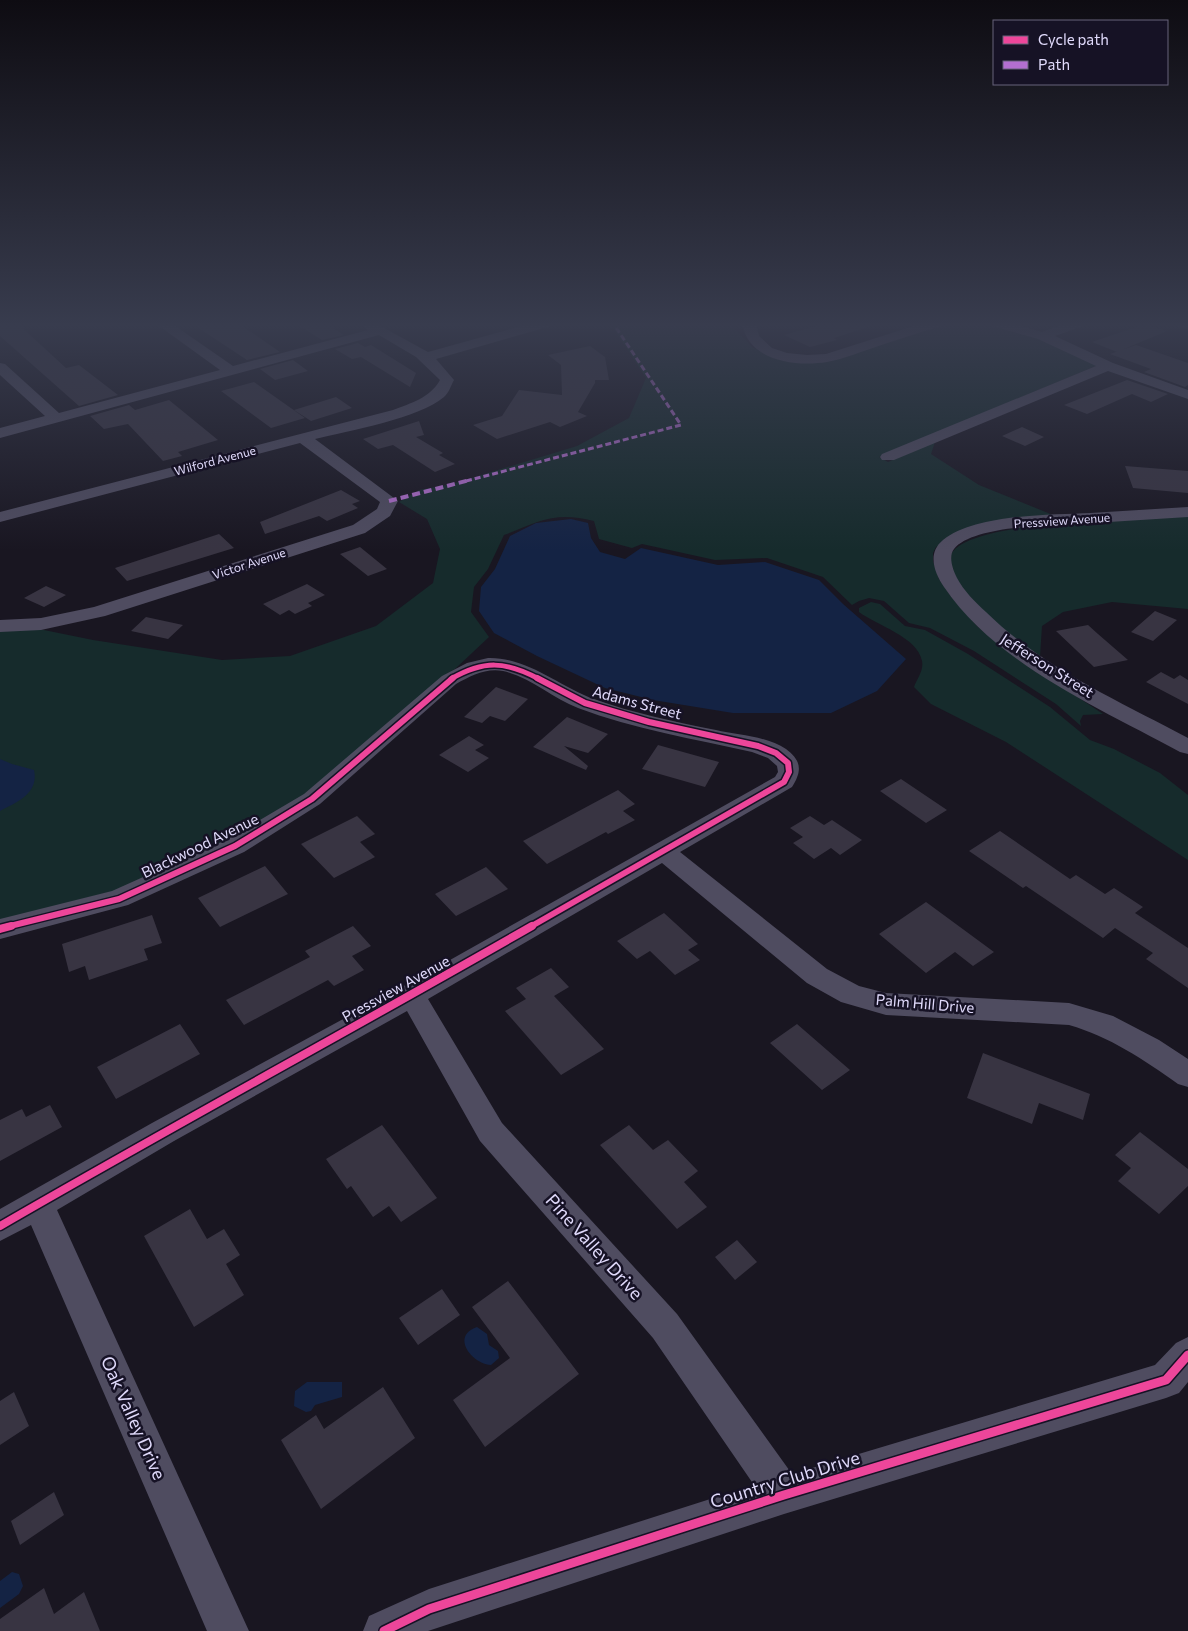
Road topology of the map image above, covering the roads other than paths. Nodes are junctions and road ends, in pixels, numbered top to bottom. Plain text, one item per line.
1 (36, 399) edge
2 (126, 399) edge
3 (431, 399) edge
4 (1028, 399) edge
5 (56, 418) junction
6 (0, 433) edge
7 (302, 437) junction
8 (888, 457) dead end
9 (1188, 512) edge
10 (0, 518) edge
11 (943, 552) joint
12 (0, 626) edge
13 (481, 665) joint
14 (1188, 746) edge
15 (788, 763) joint
16 (664, 852) junction
17 (0, 929) edge
18 (412, 995) junction
19 (1188, 1076) edge
20 (38, 1204) junction
21 (0, 1226) edge
22 (1188, 1354) edge
23 (784, 1495) junction
24 (431, 1620) edge
25 (228, 1631) edge
26 (384, 1631) edge

1 - 5 street
2 - 5 street
3 - 7 street, Wilford Avenue
4 - 8 street
5 - 6 street
7 - 10 street, Wilford Avenue
7 - 12 street, Victor Avenue
9 - 11 street, Pressview Avenue
11 - 14 street, Jefferson Street
13 - 15 street, Adams Street
13 - 17 street, Blackwood Avenue
15 - 16 street, Pressview Avenue
16 - 18 street, Pressview Avenue
16 - 19 street, Palm Hill Drive
18 - 20 street, Pressview Avenue
18 - 23 street, Pine Valley Drive
20 - 21 street, Pressview Avenue
20 - 25 street, Oak Valley Drive
22 - 23 street, Country Club Drive
23 - 24 street, Country Club Drive
24 - 26 street, Country Club Drive

